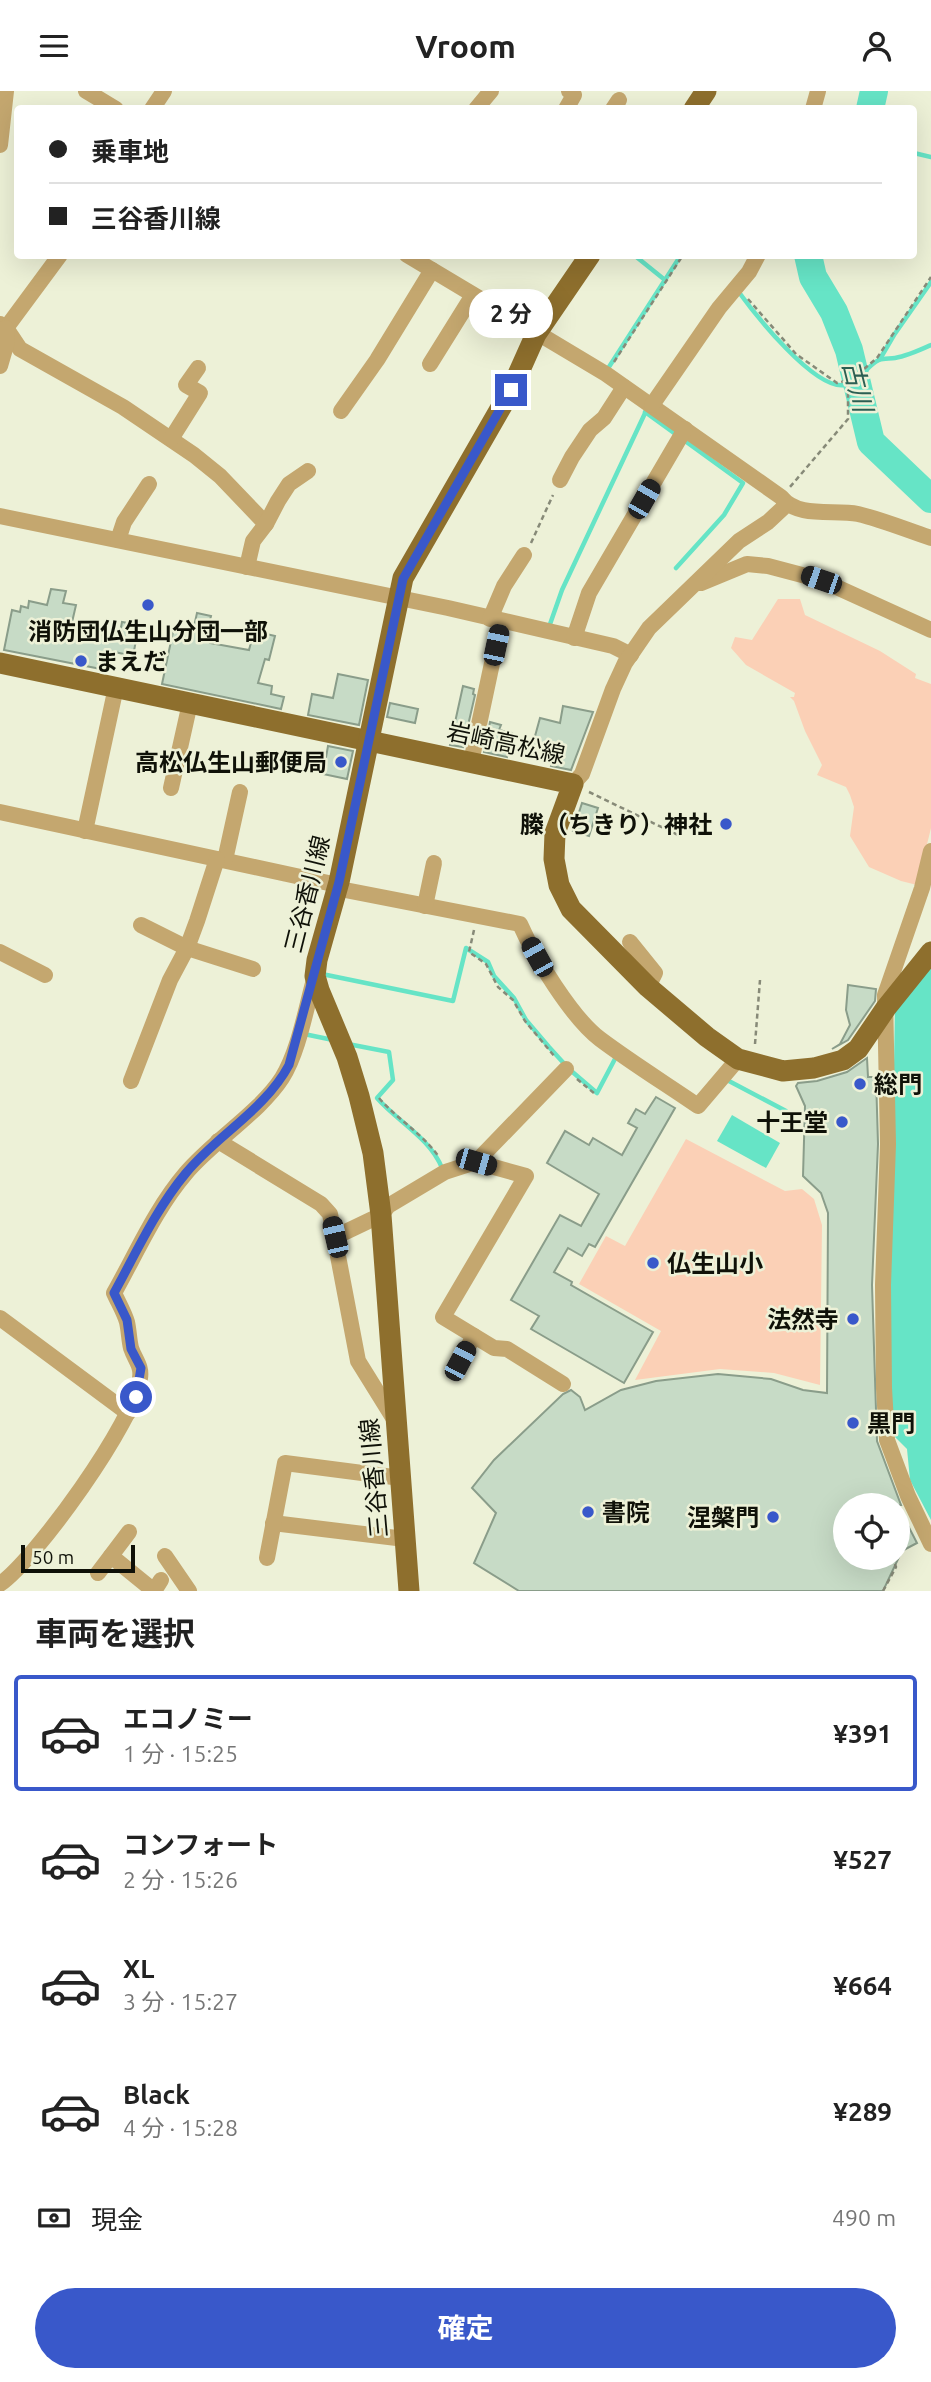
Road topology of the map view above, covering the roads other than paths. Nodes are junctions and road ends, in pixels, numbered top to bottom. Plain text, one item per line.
1 (6, 91) edge
2 (86, 91) edge
3 (491, 91) edge
4 (569, 91) edge
5 (109, 105) edge
6 (479, 105) edge
7 (568, 105) edge
8 (0, 145) edge
9 (57, 259) edge
10 (414, 259) edge
11 (587, 259) edge
12 (755, 259) edge
13 (432, 270) junction
14 (473, 295) junction
15 (3, 326) edge
16 (536, 334) junction
17 (430, 364) dead end
18 (0, 366) edge
19 (198, 367) dead end
20 (624, 387) junction
21 (652, 405) junction
22 (341, 411) dead end
23 (685, 429) junction
24 (171, 439) junction
25 (309, 471) dead end
26 (560, 480) road end
27 (149, 484) dead end
28 (785, 502) junction
29 (0, 516) edge
30 (266, 524) junction
31 (931, 538) edge
32 (118, 540) junction
33 (524, 555) road end
34 (247, 567) junction
35 (695, 585) junction
36 (397, 599) junction
37 (495, 620) junction
38 (931, 630) edge
39 (574, 638) junction
40 (631, 655) junction
41 (0, 663) edge
42 (116, 687) junction
43 (190, 703) junction
44 (368, 741) junction
45 (471, 762) junction
46 (573, 785) junction
47 (171, 788) dead end
48 (240, 792) dead end
49 (0, 812) edge
50 (85, 831) junction
51 (931, 851) edge
52 (221, 860) junction
53 (434, 863) dead end
54 (337, 886) junction
55 (425, 906) junction
56 (141, 925) dead end
57 (630, 942) dead end
58 (187, 948) junction
59 (0, 952) edge
60 (931, 952) edge
61 (253, 969) dead end
62 (45, 975) dead end
63 (315, 976) junction
64 (648, 987) junction
65 (886, 1007) junction
66 (746, 1062) junction
67 (566, 1069) road end
68 (131, 1081) dead end
69 (218, 1141) junction
70 (476, 1162) junction
71 (381, 1215) junction
72 (335, 1237) junction
73 (0, 1318) edge
74 (474, 1336) junction
75 (460, 1361) dead end
76 (563, 1384) dead end
77 (128, 1413) junction
78 (396, 1422) junction
79 (401, 1478) junction
80 (274, 1523) junction
81 (129, 1532) dead end
82 (405, 1539) junction
83 (931, 1544) edge
84 (111, 1556) junction
85 (165, 1556) dead end
86 (267, 1558) dead end
87 (98, 1573) dead end
88 (161, 1580) dead end
89 (0, 1584) edge
90 (189, 1591) edge
91 (409, 1591) edge

1 - 8 street
2 - 5 street
3 - 6 street
4 - 7 street
9 - 15 street
10 - 13 street
11 - 16 main road, 三谷香川線
12 - 21 street
13 - 14 street
13 - 22 street
14 - 16 street
14 - 17 street
15 - 18 street
15 - 24 street
16 - 20 street
16 - 36 main road, 三谷香川線
19 - 24 street
20 - 21 street
20 - 26 street
21 - 23 street
23 - 28 street
23 - 39 street
24 - 30 street
25 - 30 street
27 - 32 street
28 - 31 street
28 - 35 street
29 - 32 street
30 - 34 street
32 - 34 street
33 - 37 street
34 - 36 street
35 - 38 street
35 - 40 street
36 - 37 street
36 - 44 main road, 三谷香川線
37 - 39 street
37 - 45 street
39 - 40 street
40 - 46 street
41 - 42 main road, 岩崎高松線
42 - 43 main road, 岩崎高松線
42 - 50 street
43 - 44 main road, 岩崎高松線
43 - 47 street
44 - 45 main road, 岩崎高松線
44 - 54 main road, 三谷香川線
45 - 46 main road, 岩崎高松線
46 - 64 main road, 岩崎高松線
48 - 52 street
49 - 50 street
50 - 52 street
51 - 65 street
52 - 54 street
52 - 58 street
53 - 55 street
54 - 55 street
54 - 63 main road, 三谷香川線
55 - 66 street
56 - 58 street
57 - 64 street
58 - 61 street
58 - 68 street
59 - 62 street
60 - 65 main road, 岩崎高松線
63 - 69 street
63 - 71 main road, 三谷香川線
64 - 66 main road, 岩崎高松線
65 - 66 main road, 岩崎高松線
65 - 83 street
67 - 70 street
69 - 72 street
69 - 77 street
70 - 71 street
70 - 74 street
71 - 72 street
71 - 78 main road, 三谷香川線
72 - 78 street
73 - 77 street
74 - 75 street
74 - 76 street
77 - 89 street
78 - 79 main road, 三谷香川線
79 - 80 street
79 - 82 main road, 三谷香川線
80 - 82 street
80 - 86 street
81 - 84 street
82 - 91 main road, 三谷香川線
84 - 87 street
84 - 88 street
85 - 90 street

